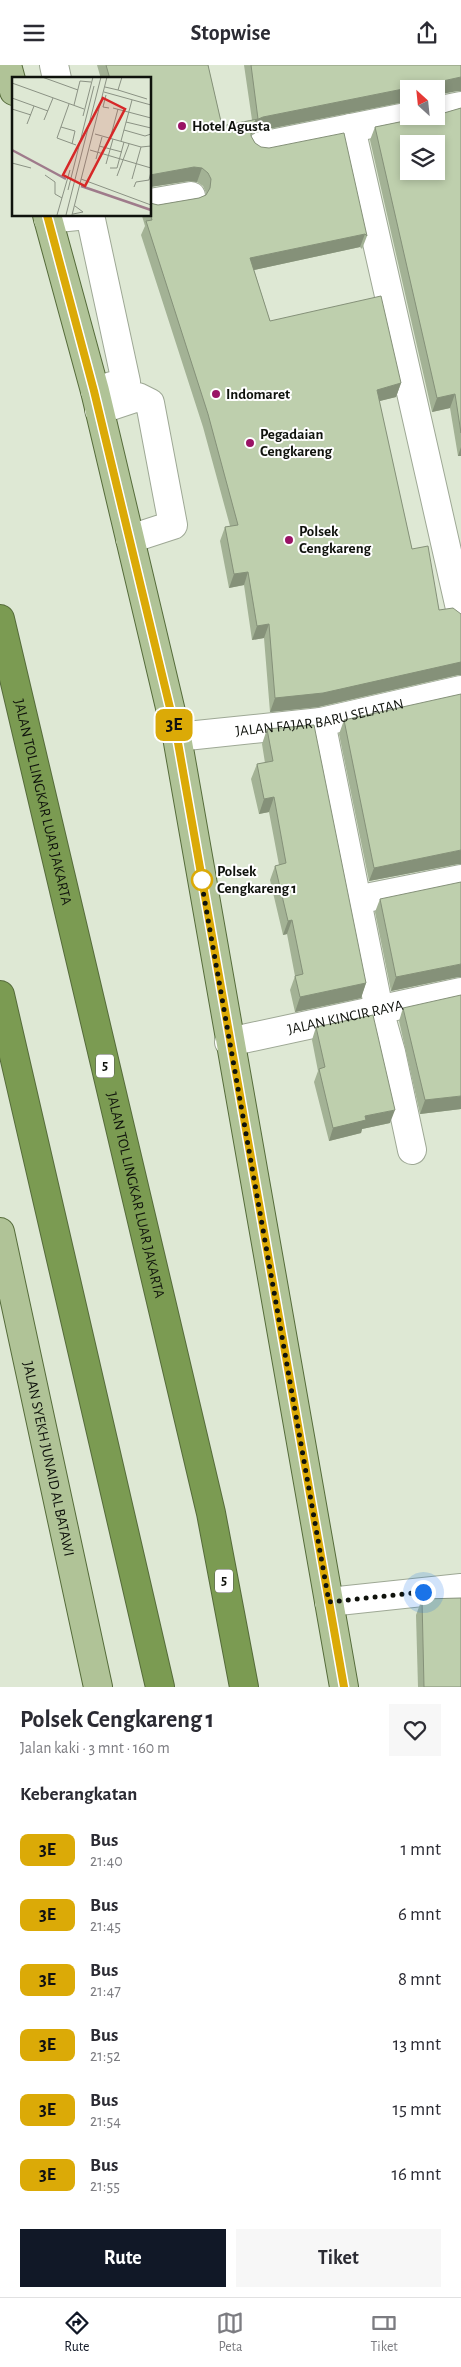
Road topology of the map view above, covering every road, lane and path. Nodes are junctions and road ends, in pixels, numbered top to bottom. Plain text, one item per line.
1 (7, 65) edge
2 (12, 84) edge
3 (461, 106) edge
4 (445, 109) edge
5 (400, 118) edge
6 (351, 129) junction
7 (261, 146) edge
8 (191, 195) dead end
9 (151, 203) edge
10 (68, 216) edge
11 (89, 216) edge
12 (48, 217) edge
13 (97, 401) junction
14 (130, 539) junction
15 (461, 613) edge
16 (0, 619) edge
17 (461, 690) edge
18 (321, 722) junction
19 (177, 737) junction
20 (461, 879) edge
21 (356, 900) junction
22 (461, 992) edge
23 (0, 995) edge
24 (379, 1010) junction
25 (229, 1042) junction
26 (412, 1150) dead end
27 (0, 1232) edge
28 (461, 1588) edge
29 (329, 1602) junction
30 (342, 1680) edge
31 (98, 1686) edge
32 (160, 1687) edge
33 (244, 1687) edge

1 - 2 main road
3 - 4 street
5 - 6 street
6 - 7 street
6 - 15 street
8 - 9 street
10 - 12 street
11 - 13 street
12 - 13 main road
13 - 14 main road
13 - 14 street
14 - 19 main road
16 - 33 highway, JALAN TOL LINGKAR LUAR JAKARTA / 5
17 - 18 street, JALAN FAJAR BARU SELATAN
18 - 19 street, JALAN FAJAR BARU SELATAN
18 - 21 street
19 - 25 main road
20 - 21 street
21 - 24 street
22 - 24 street, JALAN KINCIR RAYA
23 - 32 highway
24 - 25 street, JALAN KINCIR RAYA
24 - 26 street
25 - 29 main road
27 - 31 main road, JALAN SYEKH JUNAID AL BATAWI
28 - 29 street
29 - 30 main road

